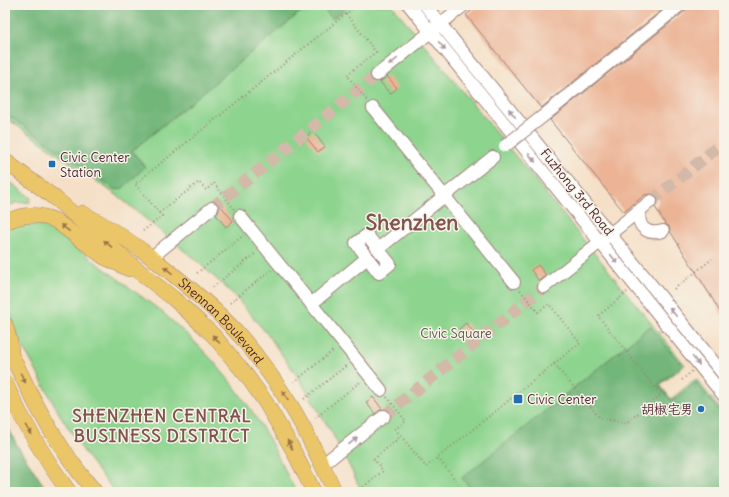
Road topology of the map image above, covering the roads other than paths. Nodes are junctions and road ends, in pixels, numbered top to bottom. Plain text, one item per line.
1 (409, 5) edge
2 (425, 5) edge
3 (464, 5) edge
4 (680, 5) edge
5 (440, 24) junction
6 (430, 32) junction
7 (377, 75) tunnel mouth
8 (373, 108) road end
9 (505, 146) dead end
10 (493, 156) dead end
11 (5, 161) edge
12 (444, 196) junction
13 (56, 199) junction
14 (212, 208) tunnel mouth
15 (240, 216) road end
16 (5, 223) edge
17 (662, 231) dead end
18 (610, 234) junction
19 (600, 242) junction
20 (378, 249) junction
21 (152, 257) junction
22 (367, 258) junction
23 (146, 277) junction
24 (514, 282) road end
25 (544, 288) tunnel mouth
26 (311, 304) junction
27 (5, 324) edge
28 (8, 349) edge
29 (724, 375) edge
30 (5, 383) edge
31 (382, 390) road end
32 (724, 396) edge
33 (384, 416) tunnel mouth
34 (322, 465) junction
35 (302, 466) junction
36 (69, 492) edge
37 (95, 492) edge
38 (308, 492) edge
39 (314, 492) edge
40 (335, 492) edge

1 - 6 street, Fuzhong 3rd Road
2 - 5 street, Fuzhong 3rd Road
3 - 5 street
4 - 9 street, bridge
5 - 6 street
18 -> 5 street, Fuzhong 3rd Road
6 -> 7 street
6 -> 19 street, Fuzhong 3rd Road
8 - 12 street
10 - 12 street
11 - 13 main road, Shennan Boulevard
12 - 20 street
12 - 24 street
13 - 21 main road, Shennan Boulevard
23 -> 13 main road, Shennan Boulevard
14 - 21 street
15 - 26 street
23 -> 16 main road
17 - 18 street
18 - 19 street
29 -> 18 street, Fuzhong 3rd Road
19 - 25 street
19 -> 32 street, Fuzhong 3rd Road
20 - 22 street
20 - 22 street
34 -> 21 main road, Shennan Boulevard
22 - 26 street
35 -> 23 main road, Shennan Boulevard
26 - 31 street
27 - 28 main road
28 -> 37 main road
30 -> 36 main road
34 -> 33 street
34 - 40 main road, Shennan Boulevard
35 - 38 main road
35 - 39 main road, Shennan Boulevard

